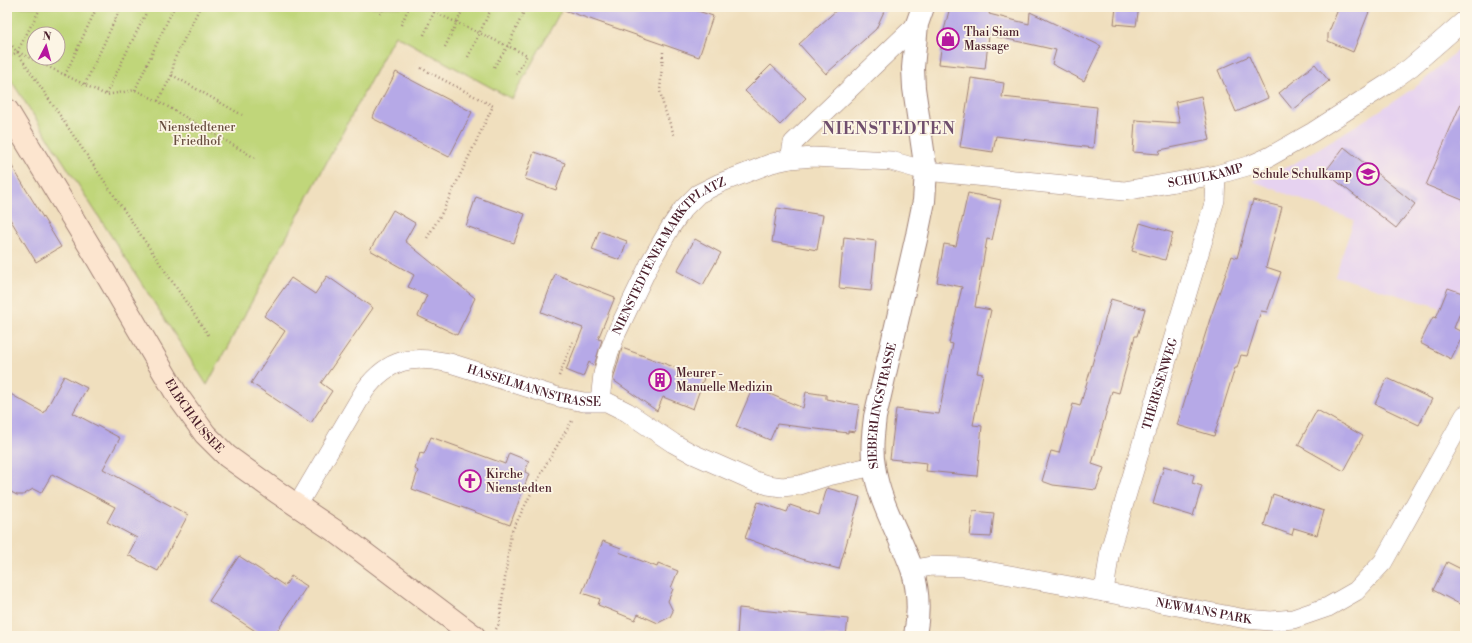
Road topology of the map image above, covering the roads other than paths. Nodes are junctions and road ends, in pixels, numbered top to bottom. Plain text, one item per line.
1 (920, 16) edge
2 (1465, 20) edge
3 (7, 110) edge
4 (790, 159) junction
5 (926, 171) junction
6 (1216, 175) junction
7 (600, 401) junction
8 (1465, 415) edge
9 (874, 466) junction
10 (297, 506) junction
11 (912, 570) junction
12 (1104, 592) junction
13 (474, 636) edge
14 (915, 636) edge

1 - 4 street
1 - 5 street
2 - 6 street, SCHULKAMP
3 - 10 main road, ELBCHAUSSEE
4 - 5 street, NIENSTEDTENER MARKTPLATZ
4 - 7 street, NIENSTEDTENER MARKTPLATZ
5 - 6 street, SCHULKAMP
5 - 9 street, SIEBERLINGSTRASSE
6 - 12 street, THERESENWEG
7 - 9 street, HASSELMANNSTRASSE
7 - 10 street, HASSELMANNSTRASSE
8 - 12 street, NEWMANS PARK
9 - 11 street, SIEBERLINGSTRASSE
10 - 13 main road, ELBCHAUSSEE
11 - 12 street, NEWMANS PARK
11 - 14 street, SIEBERLINGSTRASSE

